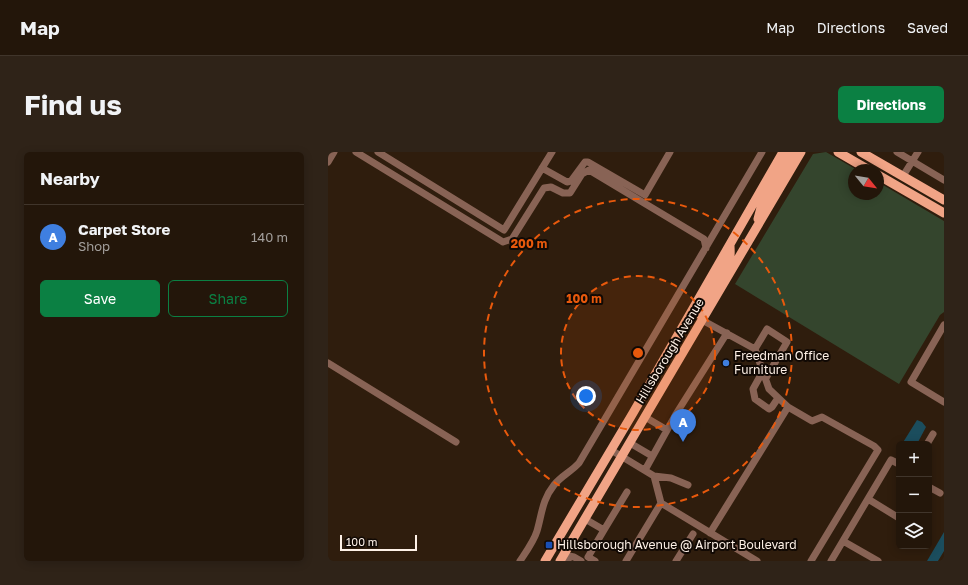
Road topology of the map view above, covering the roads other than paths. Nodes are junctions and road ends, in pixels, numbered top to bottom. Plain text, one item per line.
1 (334, 152) edge
2 (356, 152) edge
3 (378, 152) edge
4 (552, 152) edge
5 (670, 152) edge
6 (762, 152) edge
7 (783, 152) edge
8 (792, 152) edge
9 (800, 152) edge
10 (838, 152) edge
11 (861, 152) edge
12 (897, 152) edge
13 (918, 152) edge
14 (913, 161) junction
15 (328, 162) edge
16 (859, 164) edge
17 (542, 168) junction
18 (903, 176) junction
19 (884, 178) edge
20 (944, 180) edge
21 (944, 199) edge
22 (941, 211) edge
23 (756, 230) junction
24 (730, 245) junction
25 (706, 248) junction
26 (702, 320) junction
27 (944, 325) edge
28 (727, 334) junction
29 (756, 350) junction
30 (328, 362) edge
31 (765, 375) junction
32 (778, 398) junction
33 (944, 402) edge
34 (788, 407) junction
35 (645, 417) junction
36 (667, 430) junction
37 (933, 434) dead end
38 (929, 441) edge
39 (456, 442) dead end
40 (630, 443) junction
41 (611, 450) junction
42 (622, 456) junction
43 (652, 456) junction
44 (896, 462) edge
45 (645, 470) junction
46 (654, 476) junction
47 (688, 485) dead end
48 (932, 489) edge
49 (627, 492) dead end
50 (940, 493) dead end
51 (868, 499) junction
52 (661, 503) junction
53 (896, 516) edge
54 (585, 519) junction
55 (604, 530) junction
56 (710, 533) junction
57 (693, 534) dead end
58 (557, 540) junction
59 (843, 541) junction
60 (564, 559) edge
61 (520, 561) edge
62 (545, 561) edge
63 (552, 561) edge
64 (581, 561) edge
65 (595, 561) edge
66 (626, 561) edge
67 (676, 561) edge
68 (757, 561) edge
69 (811, 561) edge
70 (831, 561) edge
71 (878, 561) edge

1 - 15 street
2 - 25 street
3 - 17 street
4 - 17 street
5 - 17 street
6 - 25 street
7 - 24 main road, Hillsborough Avenue
8 - 23 main road
9 - 23 main road, Hillsborough Avenue
10 - 16 main road
11 - 18 main road
12 - 14 street
13 - 14 street
14 - 18 street
14 - 20 street
18 - 21 main road
19 - 22 main road
21 - 22 street
23 - 26 main road, Hillsborough Avenue
24 - 26 main road
24 - 41 main road, Hillsborough Avenue
25 - 61 street
26 - 28 street
26 - 35 main road, Hillsborough Avenue
27 - 33 street
28 - 29 street
28 - 36 street
29 - 31 street
29 - 31 street
30 - 39 street
31 - 32 street
31 - 32 street
32 - 34 street
34 - 56 street
34 - 69 street
35 - 36 street
35 - 40 main road, Hillsborough Avenue
36 - 43 street
37 - 38 street
40 - 42 main road, Hillsborough Avenue
40 - 43 street
41 - 42 street
41 - 58 main road, Hillsborough Avenue
42 - 45 street
42 - 54 main road, Hillsborough Avenue
43 - 45 street
44 - 51 street
45 - 46 street
46 - 47 street
46 - 52 street
48 - 50 street
49 - 55 street
51 - 53 street
51 - 59 street
52 - 56 street
52 - 66 street
54 - 55 street
54 - 60 main road, Hillsborough Avenue
55 - 65 street
56 - 68 street
57 - 67 street
58 - 62 main road, Hillsborough Avenue
58 - 63 main road
59 - 70 street
59 - 71 street
60 - 64 street

